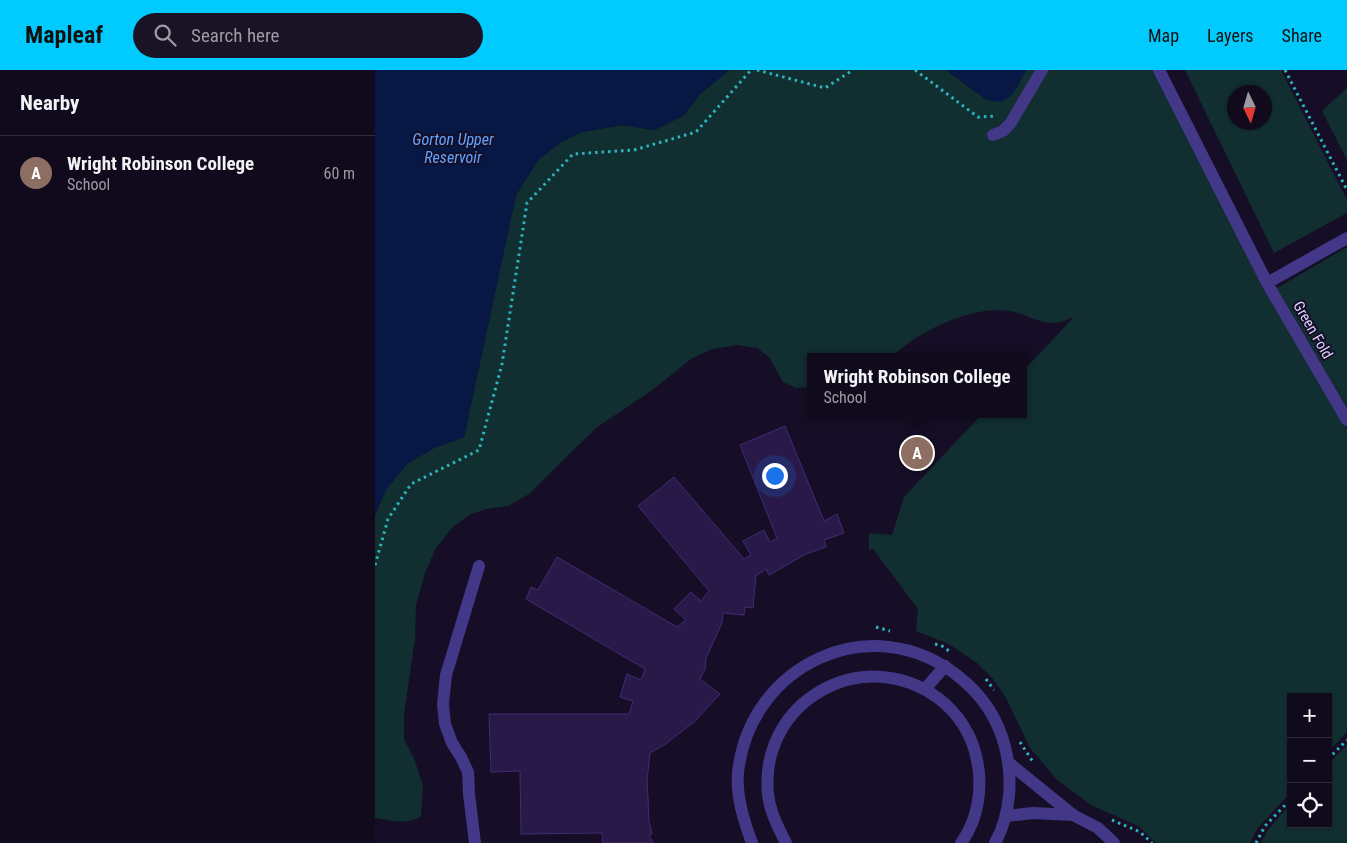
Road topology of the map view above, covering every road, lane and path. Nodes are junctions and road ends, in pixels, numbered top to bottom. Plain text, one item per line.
1 (751, 70) edge
2 (757, 70) edge
3 (853, 70) edge
4 (915, 70) edge
5 (1042, 70) edge
6 (1159, 70) edge
7 (1285, 70) edge
8 (1016, 115) junction
9 (993, 135) dead end
10 (1347, 190) edge
11 (1347, 238) edge
12 (1267, 283) junction
13 (1347, 420) edge
14 (375, 565) edge
15 (479, 566) dead end
16 (945, 666) junction
17 (925, 689) junction
18 (1347, 740) edge
19 (1332, 755) edge
20 (1009, 763) junction
21 (1287, 803) edge
22 (1073, 815) junction
23 (1006, 816) junction
24 (475, 843) edge
25 (753, 843) edge
26 (786, 843) edge
27 (961, 843) edge
28 (995, 843) edge
29 (1114, 843) edge
30 (1256, 843) edge

1 - 14 path
2 - 3 path
4 - 8 path
5 - 8 lane
6 - 12 lane, Green Fold
7 - 10 path
8 - 9 lane
11 - 12 lane
12 - 13 lane, Green Fold
15 - 24 lane
16 - 17 lane
16 - 20 lane
16 - 25 lane
17 - 26 lane
17 - 27 lane
18 - 19 path
20 - 22 lane
20 - 23 lane
21 - 30 path
22 - 23 lane
22 - 29 lane
23 - 28 lane

